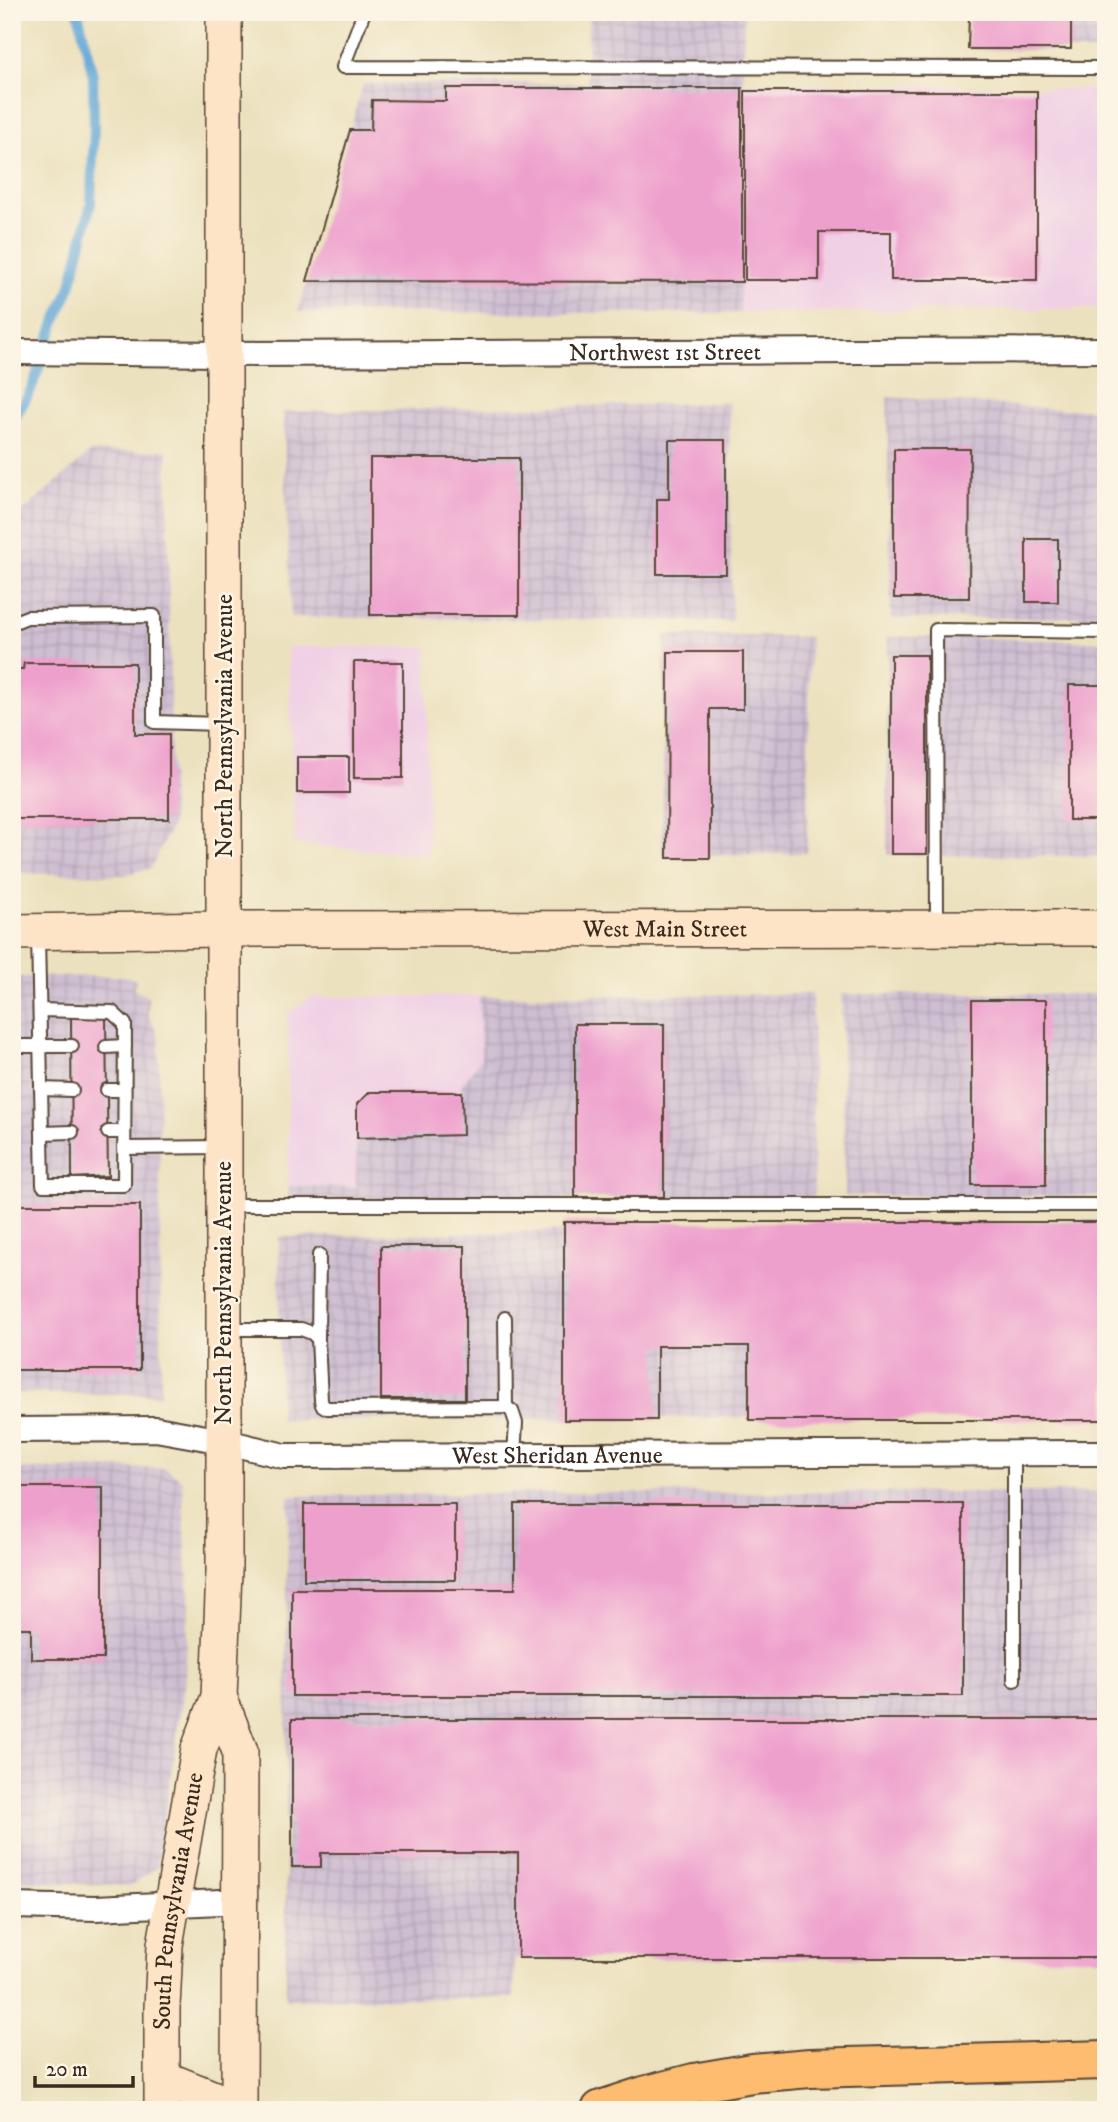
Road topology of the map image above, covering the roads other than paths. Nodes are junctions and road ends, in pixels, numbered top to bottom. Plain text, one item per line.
1 (224, 12) edge
2 (364, 12) edge
3 (1106, 68) edge
4 (1106, 350) edge
5 (12, 352) edge
6 (224, 354) junction
7 (12, 622) edge
8 (1106, 632) edge
9 (224, 724) junction
10 (937, 928) junction
11 (1106, 928) edge
12 (224, 929) junction
13 (25, 932) edge
14 (40, 1010) junction
15 (39, 1045) junction
16 (12, 1046) edge
17 (72, 1046) dead end
18 (125, 1046) junction
19 (106, 1047) dead end
20 (41, 1089) junction
21 (72, 1090) dead end
22 (107, 1090) dead end
23 (124, 1090) junction
24 (72, 1132) dead end
25 (107, 1132) dead end
26 (124, 1132) junction
27 (42, 1133) junction
28 (223, 1147) junction
29 (124, 1148) junction
30 (223, 1205) junction
31 (1106, 1205) edge
32 (319, 1255) dead end
33 (505, 1318) dead end
34 (223, 1329) junction
35 (318, 1339) junction
36 (506, 1407) junction
37 (12, 1430) edge
38 (223, 1441) junction
39 (1014, 1453) junction
40 (1106, 1453) edge
41 (514, 1455) junction
42 (1106, 1598) edge
43 (1106, 1614) edge
44 (1014, 1680) dead end
45 (219, 1697) junction
46 (241, 1901) junction
47 (172, 1905) junction
48 (12, 1906) edge
49 (1106, 2060) edge
50 (162, 2094) edge
51 (239, 2109) edge
52 (601, 2110) edge

1 - 6 main road, North Pennsylvania Avenue
2 - 3 lane
4 - 6 street, Northwest 1st Street
5 - 6 street, Northwest 1st Street
6 - 9 main road, North Pennsylvania Avenue
7 - 9 lane
8 - 10 lane
9 - 12 main road, North Pennsylvania Avenue
10 - 11 main road, West Main Street
10 - 12 main road, West Main Street
12 - 13 main road, West Main Street
12 - 28 main road, North Pennsylvania Avenue
13 - 14 lane
14 - 15 lane
14 - 18 lane
15 - 16 lane
15 - 17 lane
15 - 20 lane
18 - 19 lane
18 - 23 lane
20 - 21 lane
20 - 27 lane
22 - 23 lane
23 - 26 lane
24 - 27 lane
25 - 26 lane
26 - 29 lane
27 - 29 lane
28 - 29 lane
28 - 30 main road, North Pennsylvania Avenue
30 - 31 lane
30 - 34 main road, North Pennsylvania Avenue
32 - 35 lane
33 - 36 lane
34 - 35 lane
34 - 38 main road, North Pennsylvania Avenue
35 - 36 lane
36 - 41 lane
37 - 38 street, West Sheridan Avenue
38 - 41 street, West Sheridan Avenue
38 - 45 main road, South Pennsylvania Avenue
39 - 40 street, West Sheridan Avenue
39 - 41 street, West Sheridan Avenue
39 - 44 lane
42 - 43 lane
45 - 46 main road, South Pennsylvania Avenue
45 - 47 main road, South Pennsylvania Avenue
46 - 47 street
46 - 51 main road, South Pennsylvania Avenue
47 - 48 street
47 - 50 main road, South Pennsylvania Avenue
49 - 52 main road
50 - 51 main road

